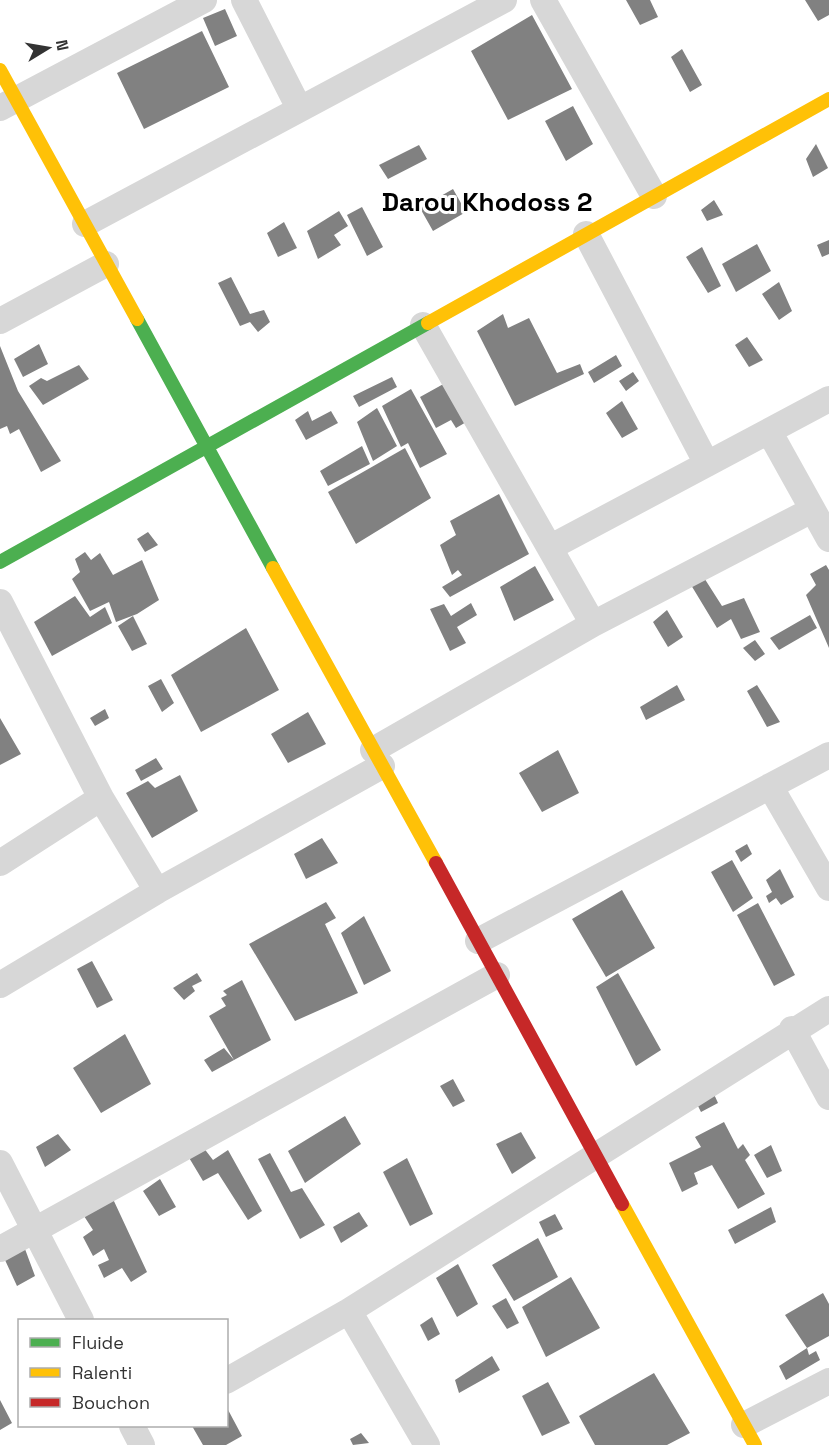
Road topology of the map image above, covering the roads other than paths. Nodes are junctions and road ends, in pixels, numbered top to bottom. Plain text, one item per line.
1 (204, 0) edge
2 (244, 0) edge
3 (504, 0) edge
4 (543, 0) edge
5 (0, 70) edge
6 (829, 99) edge
7 (8, 103) edge
8 (299, 108) junction
9 (654, 196) junction
10 (85, 224) junction
11 (586, 234) junction
12 (106, 264) junction
13 (0, 321) edge
14 (423, 325) junction
15 (829, 399) edge
16 (769, 431) junction
17 (206, 445) junction
18 (707, 464) junction
19 (812, 510) junction
20 (829, 539) edge
21 (551, 547) junction
22 (0, 562) edge
23 (0, 602) edge
24 (593, 624) junction
25 (829, 755) edge
26 (378, 758) junction
27 (770, 786) junction
28 (101, 798) junction
29 (0, 863) edge
30 (829, 888) edge
31 (157, 891) junction
32 (478, 941) junction
33 (497, 975) junction
34 (0, 985) edge
35 (829, 1009) edge
36 (792, 1029) junction
37 (829, 1098) edge
38 (596, 1155) junction
39 (0, 1163) edge
40 (37, 1231) junction
41 (0, 1250) edge
42 (349, 1311) junction
43 (81, 1319) edge
44 (228, 1380) edge
45 (829, 1381) edge
46 (749, 1435) edge
47 (427, 1445) edge

1 - 7 street
2 - 8 street
3 - 8 street
4 - 9 street
5 - 7 street
6 - 9 street
7 - 10 street
8 - 10 street
9 - 11 street
10 - 12 street
11 - 14 street
11 - 18 street
12 - 13 street
12 - 17 street
14 - 17 street
14 - 21 street
15 - 16 street
16 - 18 street
16 - 19 street
17 - 22 street
17 - 26 street
18 - 21 street
19 - 20 street
19 - 24 street
21 - 24 street
23 - 28 street
24 - 26 street
25 - 27 street
26 - 31 street
26 - 32 street
27 - 30 street
27 - 32 street
28 - 29 street
28 - 31 street
31 - 34 street
32 - 33 street
33 - 38 street
33 - 40 street
35 - 36 street
36 - 37 street
36 - 38 street
38 - 42 street
38 - 46 street
39 - 40 street
40 - 41 street
40 - 43 street
42 - 44 street
42 - 47 street
45 - 46 street

